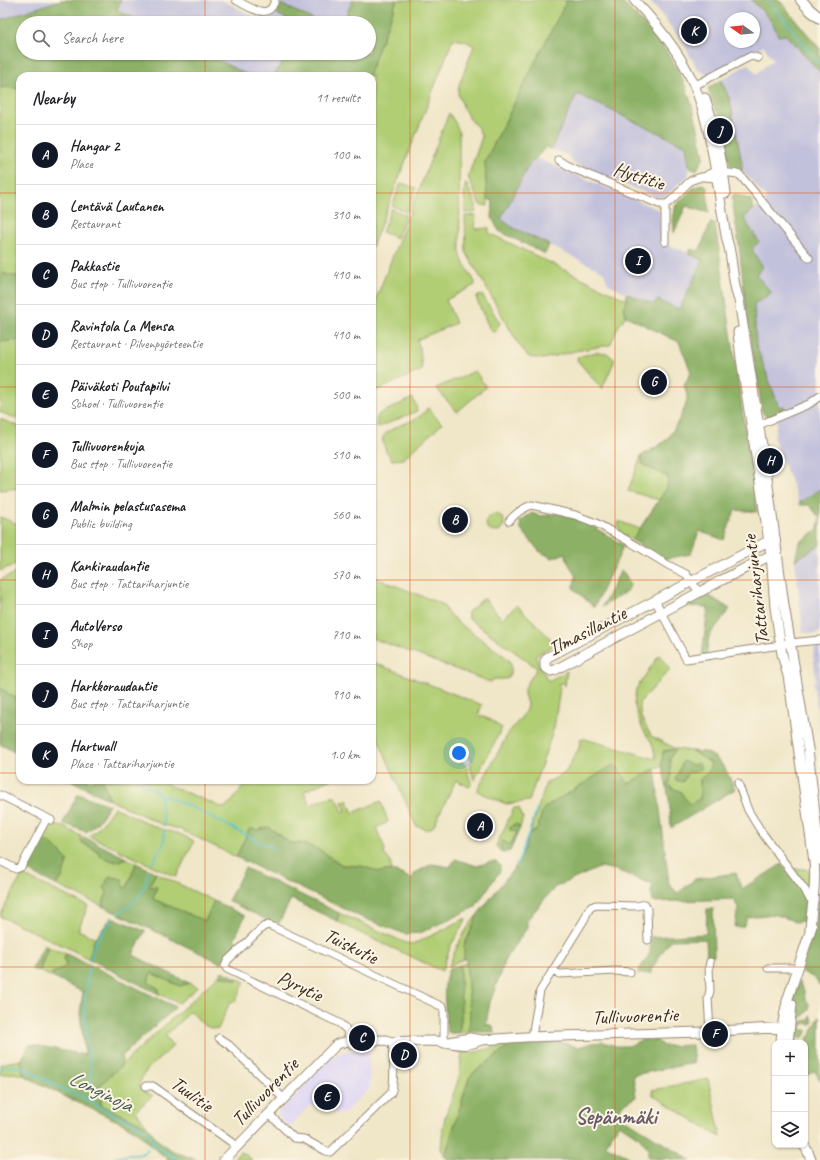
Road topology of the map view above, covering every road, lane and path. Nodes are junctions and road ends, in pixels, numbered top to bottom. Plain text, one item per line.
1 (236, 0) edge
2 (275, 0) edge
3 (634, 0) edge
4 (642, 0) edge
5 (801, 0) edge
6 (807, 0) edge
7 (820, 18) edge
8 (758, 58) dead end
9 (697, 85) junction
10 (559, 160) dead end
11 (719, 174) junction
12 (665, 204) junction
13 (666, 242) dead end
14 (809, 258) dead end
15 (820, 396) edge
16 (755, 427) junction
17 (509, 521) dead end
18 (772, 539) junction
19 (774, 553) junction
20 (691, 581) junction
21 (699, 592) junction
22 (655, 600) junction
23 (662, 612) junction
24 (820, 640) edge
25 (785, 644) junction
26 (738, 782) dead end
27 (0, 795) edge
28 (818, 855) edge
29 (0, 861) edge
30 (820, 873) edge
31 (814, 898) junction
32 (810, 930) junction
33 (648, 940) dead end
34 (710, 962) dead end
35 (225, 966) joint
36 (768, 968) dead end
37 (798, 969) junction
38 (552, 971) junction
39 (630, 972) dead end
40 (786, 1027) junction
41 (710, 1031) junction
42 (532, 1036) junction
43 (219, 1038) dead end
44 (783, 1040) edge
45 (788, 1040) edge
46 (392, 1042) junction
47 (444, 1042) junction
48 (352, 1043) junction
49 (146, 1086) dead end
50 (284, 1099) junction
51 (269, 1114) junction
52 (804, 1148) edge
53 (805, 1148) edge
54 (234, 1150) junction
55 (224, 1160) edge
56 (805, 1160) edge
57 (811, 1160) edge

1 - 2 street
3 - 9 main road, Tattariharjuntie
4 - 9 main road, Tattariharjuntie
5 - 7 highway
6 - 7 highway
8 - 9 street
9 - 11 main road, Tattariharjuntie
10 - 12 street, Hyttitie
11 - 12 street, Hyttitie
11 - 14 street
11 - 16 main road, Tattariharjuntie
12 - 13 street
15 - 16 street
16 - 18 main road, Tattariharjuntie
17 - 20 street
18 - 19 main road, Tattariharjuntie
18 - 20 main road, Ilmasillantie
19 - 21 main road, Ilmasillantie
19 - 25 main road, Tattariharjuntie
20 - 21 street
20 - 22 main road, Ilmasillantie
21 - 23 main road, Ilmasillantie
22 - 23 street
22 - 23 main road, Ilmasillantie
23 - 25 street
24 - 25 street
25 - 28 main road, Tattariharjuntie
26 - 31 street
27 - 29 street
28 - 31 main road, Tattariharjuntie
30 - 32 main road, Tattariharjuntie
31 - 32 main road, Tattariharjuntie
32 - 37 main road, Tattariharjuntie
33 - 38 street
34 - 41 street
35 - 47 street, Tuiskutie
35 - 48 street, Pyrytie
36 - 37 street
37 - 40 main road, Tattariharjuntie
38 - 39 street
38 - 42 street
40 - 41 main road, Tullivuorentie
40 - 44 main road, Tattariharjuntie
40 - 45 main road, Tattariharjuntie
41 - 42 main road, Tullivuorentie
42 - 47 main road, Tullivuorentie
43 - 50 street
46 - 47 main road, Tullivuorentie
46 - 48 main road, Tullivuorentie
46 - 51 street
48 - 50 main road, Tullivuorentie
49 - 54 street, Tuulitie
50 - 51 main road, Tullivuorentie
51 - 54 main road, Tullivuorentie
52 - 56 main road
53 - 57 main road
54 - 55 main road, Tullivuorentie

